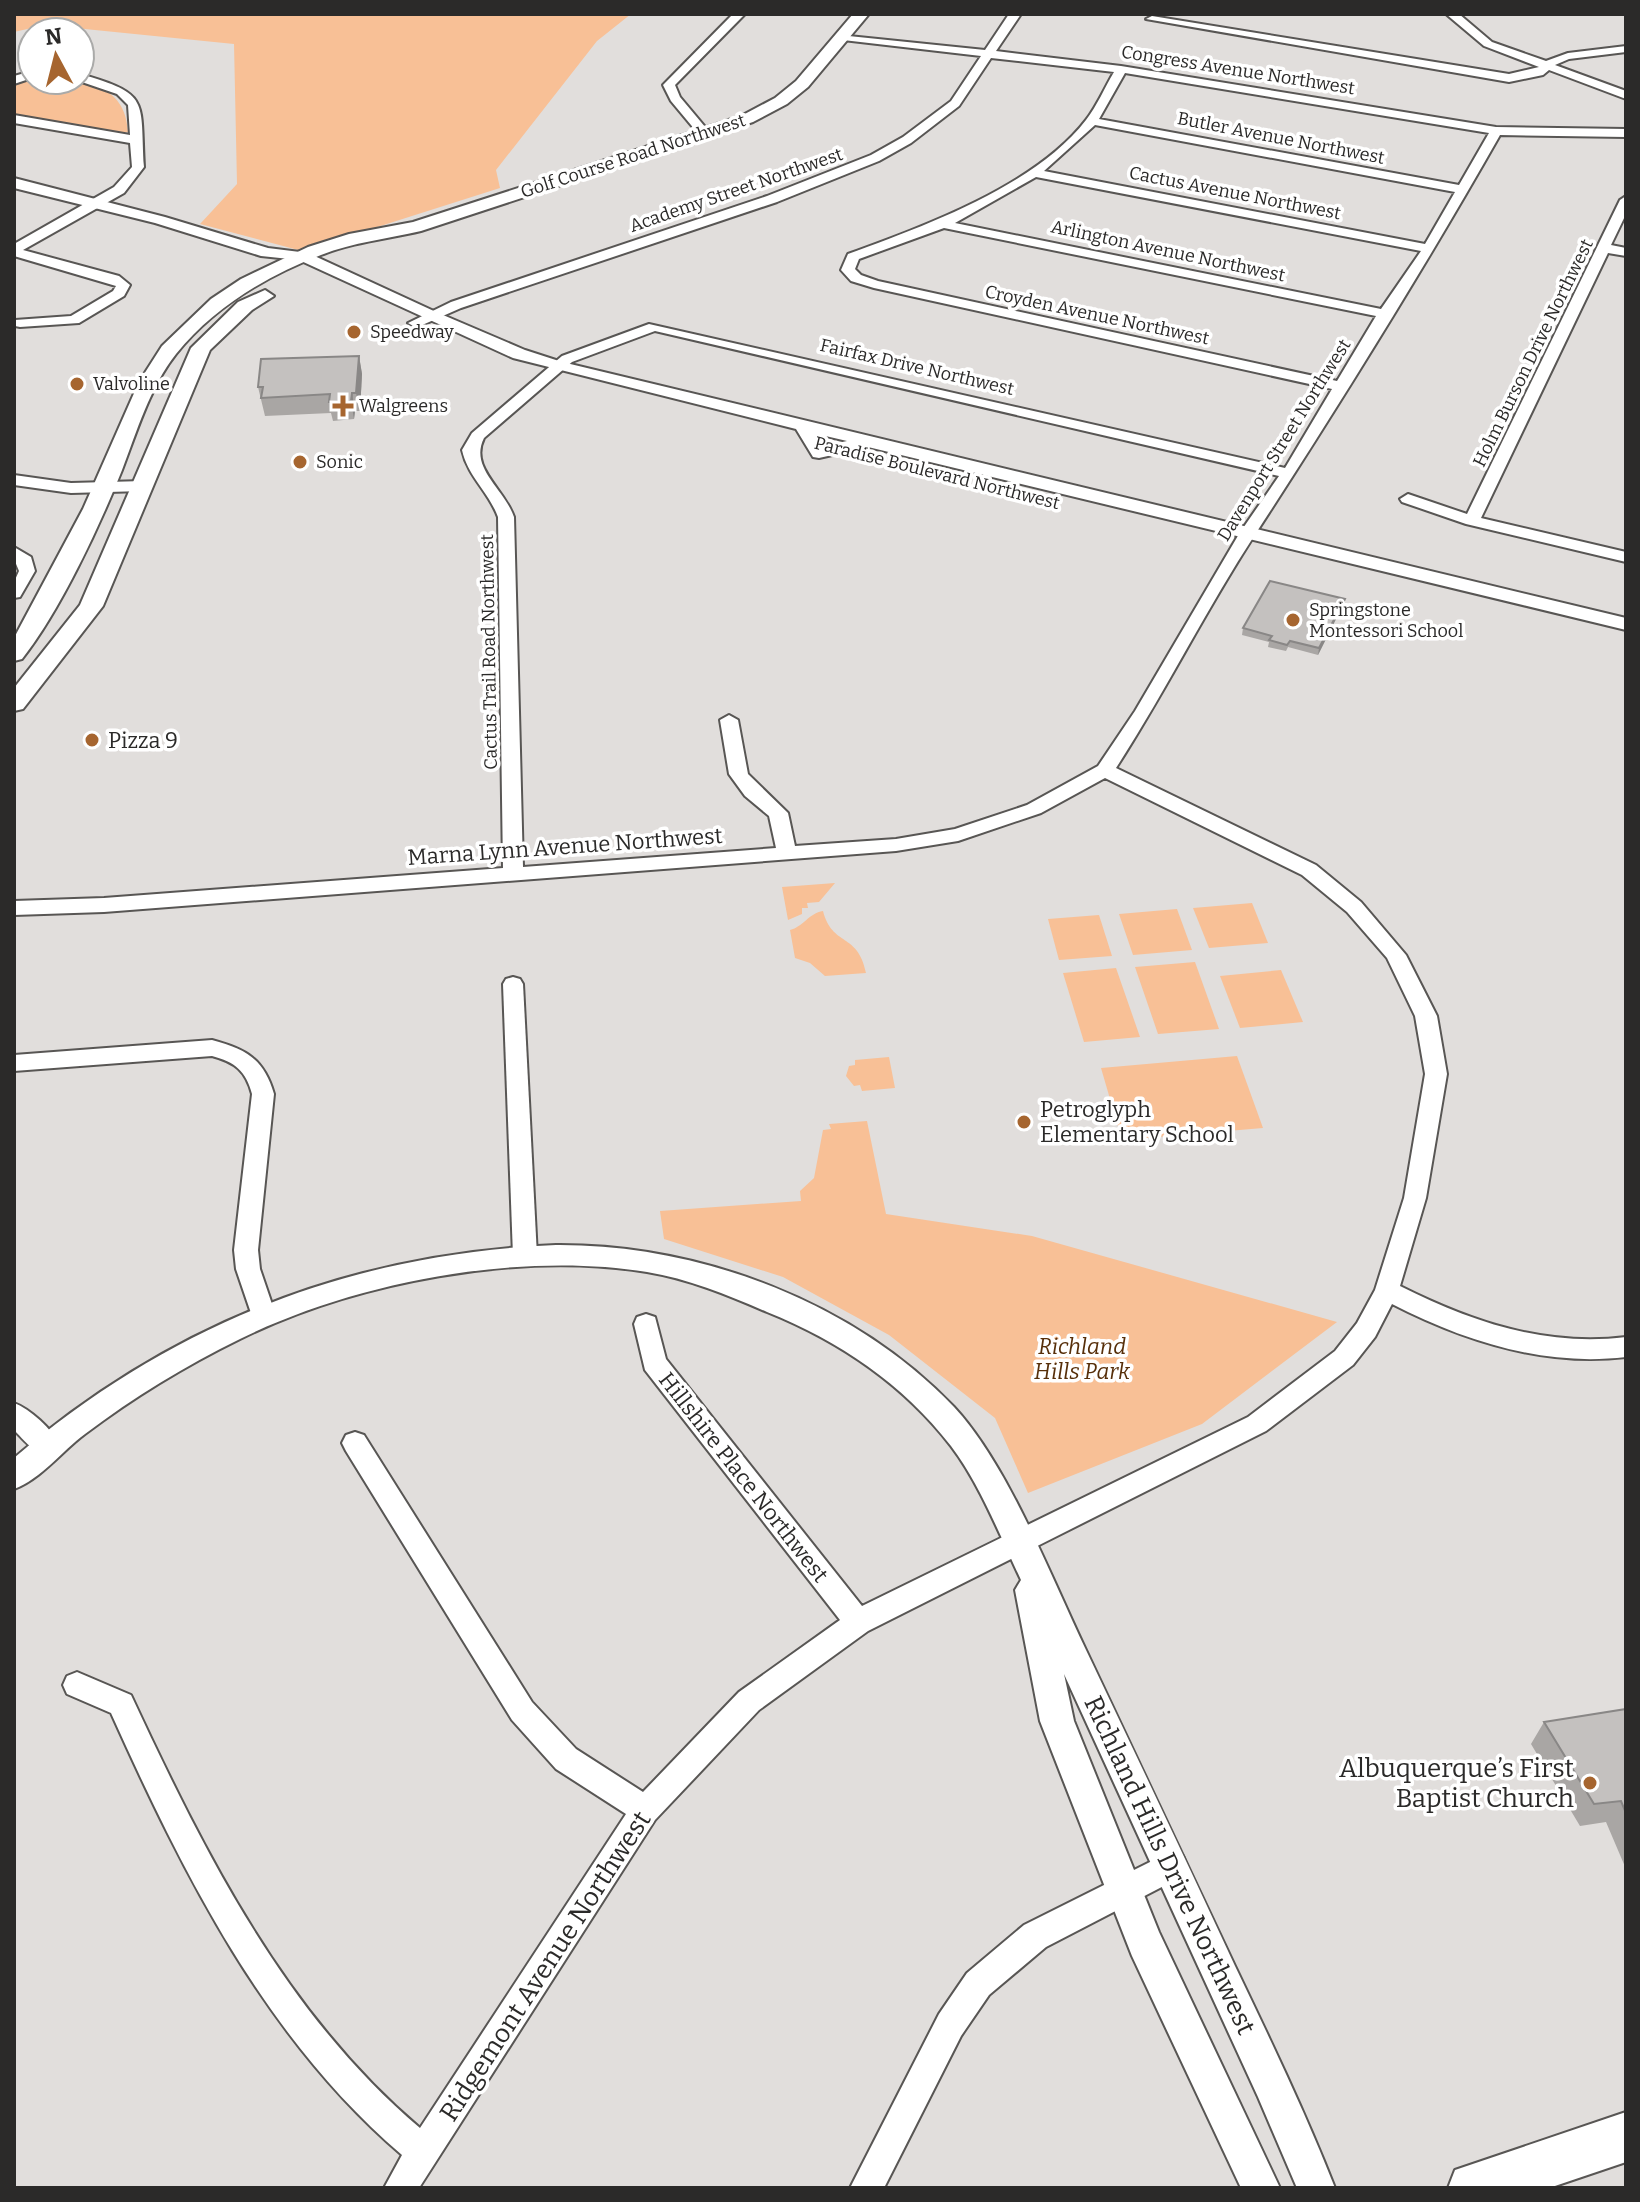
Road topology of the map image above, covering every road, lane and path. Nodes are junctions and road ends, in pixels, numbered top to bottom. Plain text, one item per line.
1 (739, 14) edge
2 (861, 14) edge
3 (1015, 14) edge
4 (1452, 14) edge
5 (1152, 19) dead end
6 (843, 37) junction
7 (1626, 49) edge
8 (990, 53) junction
9 (1545, 67) junction
10 (1121, 69) junction
11 (96, 83) edge
12 (1626, 95) edge
13 (14, 119) edge
14 (1092, 121) junction
15 (1496, 131) junction
16 (1626, 133) edge
17 (705, 134) junction
18 (136, 140) junction
19 (1034, 173) junction
20 (14, 183) edge
21 (1464, 190) junction
22 (1626, 200) edge
23 (97, 203) junction
24 (943, 224) junction
25 (1605, 248) junction
26 (1429, 249) junction
27 (14, 251) edge
28 (1626, 252) edge
29 (274, 258) junction
30 (311, 265) junction
31 (1385, 314) junction
32 (422, 320) junction
33 (20, 323) dead end
34 (551, 372) junction
35 (1342, 387) junction
36 (711, 404) junction
37 (728, 422) junction
38 (808, 434) junction
39 (872, 443) junction
40 (837, 448) junction
41 (1289, 474) junction
42 (14, 480) edge
43 (144, 486) junction
44 (104, 489) junction
45 (1408, 499) dead end
46 (1056, 502) junction
47 (1137, 506) junction
48 (1472, 521) junction
49 (1244, 540) junction
50 (20, 555) edge
51 (1626, 557) edge
52 (14, 593) edge
53 (1626, 624) edge
54 (1626, 641) edge
55 (14, 654) edge
56 (14, 704) edge
57 (729, 720) dead end
58 (1105, 770) junction
59 (787, 854) junction
60 (513, 874) junction
61 (14, 908) edge
62 (513, 984) dead end
63 (14, 1063) edge
64 (525, 1256) junction
65 (1387, 1290) junction
66 (263, 1313) junction
67 (646, 1324) dead end
68 (1626, 1347) edge
69 (14, 1414) edge
70 (355, 1443) dead end
71 (47, 1445) junction
72 (14, 1476) edge
73 (1019, 1544) junction
74 (858, 1622) junction
75 (77, 1685) dead end
76 (645, 1810) junction
77 (1172, 1866) junction
78 (1124, 1890) junction
79 (1626, 2137) edge
80 (424, 2152) junction
81 (400, 2188) edge
82 (866, 2188) edge
83 (1261, 2188) edge
84 (1316, 2188) edge
85 (1473, 2188) edge

1 - 17 street
2 - 6 main road, Golf Course Road Northwest
3 - 8 street, Academy Street Northwest
4 - 9 street
5 - 9 street
6 - 8 street, Congress Avenue Northwest
6 - 17 main road, Golf Course Road Northwest
7 - 9 street
8 - 10 street, Congress Avenue Northwest
8 - 32 street, Academy Street Northwest
9 - 12 street
10 - 14 street
10 - 15 street, Congress Avenue Northwest
11 - 18 street
13 - 18 street
14 - 19 street
14 - 21 street, Butler Avenue Northwest
15 - 16 street, Congress Avenue Northwest
15 - 21 street, Davenport Street Northwest
17 - 30 main road, Golf Course Road Northwest
18 - 23 street
19 - 24 street
19 - 26 street, Cactus Avenue Northwest
20 - 23 street
21 - 26 street, Davenport Street Northwest
22 - 25 street, Holm Burson Drive Northwest
23 - 27 street
23 - 29 street
24 - 31 street, Arlington Avenue Northwest
24 - 35 street, Croyden Avenue Northwest
25 - 28 street
25 - 48 street, Holm Burson Drive Northwest
26 - 31 street, Davenport Street Northwest
27 - 33 street
29 - 30 main road, Golf Course Road Northwest
29 - 44 main road, Golf Course Road Northwest
30 - 32 street, Paradise Boulevard Northwest
30 - 43 main road, Golf Course Road Northwest
31 - 35 street, Davenport Street Northwest
32 - 34 street, Paradise Boulevard Northwest
34 - 36 street, Paradise Boulevard Northwest
34 - 37 street, Paradise Boulevard Northwest
34 - 41 street, Fairfax Drive Northwest
34 - 60 street, Cactus Trail Road Northwest
35 - 41 street, Davenport Street Northwest
36 - 37 street
36 - 38 street, Paradise Boulevard Northwest
37 - 38 street, Paradise Boulevard Northwest
38 - 39 street, Paradise Boulevard Northwest
38 - 40 street, Paradise Boulevard Northwest
39 - 40 street
39 - 47 street, Paradise Boulevard Northwest
40 - 46 street, Paradise Boulevard Northwest
41 - 49 street, Davenport Street Northwest
42 - 44 street
43 - 44 street
43 - 56 main road, Golf Course Road Northwest
44 - 55 main road, Golf Course Road Northwest
45 - 48 street
46 - 47 street
46 - 49 street, Paradise Boulevard Northwest
47 - 49 street, Paradise Boulevard Northwest
48 - 51 street
49 - 53 street, Paradise Boulevard Northwest
49 - 54 street, Paradise Boulevard Northwest
49 - 58 street, Davenport Street Northwest
50 - 52 street
57 - 59 street
58 - 59 street, Marna Lynn Avenue Northwest
58 - 65 street, Ridgemont Avenue Northwest
59 - 60 street, Marna Lynn Avenue Northwest
60 - 61 street, Marna Lynn Avenue Northwest
62 - 64 street
63 - 66 street
64 - 66 street, Richland Hills Drive Northwest
64 - 73 street, Richland Hills Drive Northwest
65 - 68 street
65 - 73 street, Ridgemont Avenue Northwest
66 - 71 street, Richland Hills Drive Northwest
67 - 74 street, Hillshire Place Northwest
69 - 71 street
70 - 76 street
71 - 72 street, Richland Hills Drive Northwest
73 - 74 street, Ridgemont Avenue Northwest
73 - 77 street, Richland Hills Drive Northwest
73 - 78 street, Richland Hills Drive Northwest
74 - 76 street, Ridgemont Avenue Northwest
75 - 80 street
76 - 80 street, Ridgemont Avenue Northwest
77 - 78 street
77 - 84 street, Richland Hills Drive Northwest
78 - 82 street
78 - 83 street, Richland Hills Drive Northwest
79 - 85 main road
80 - 81 street, Ridgemont Avenue Northwest

